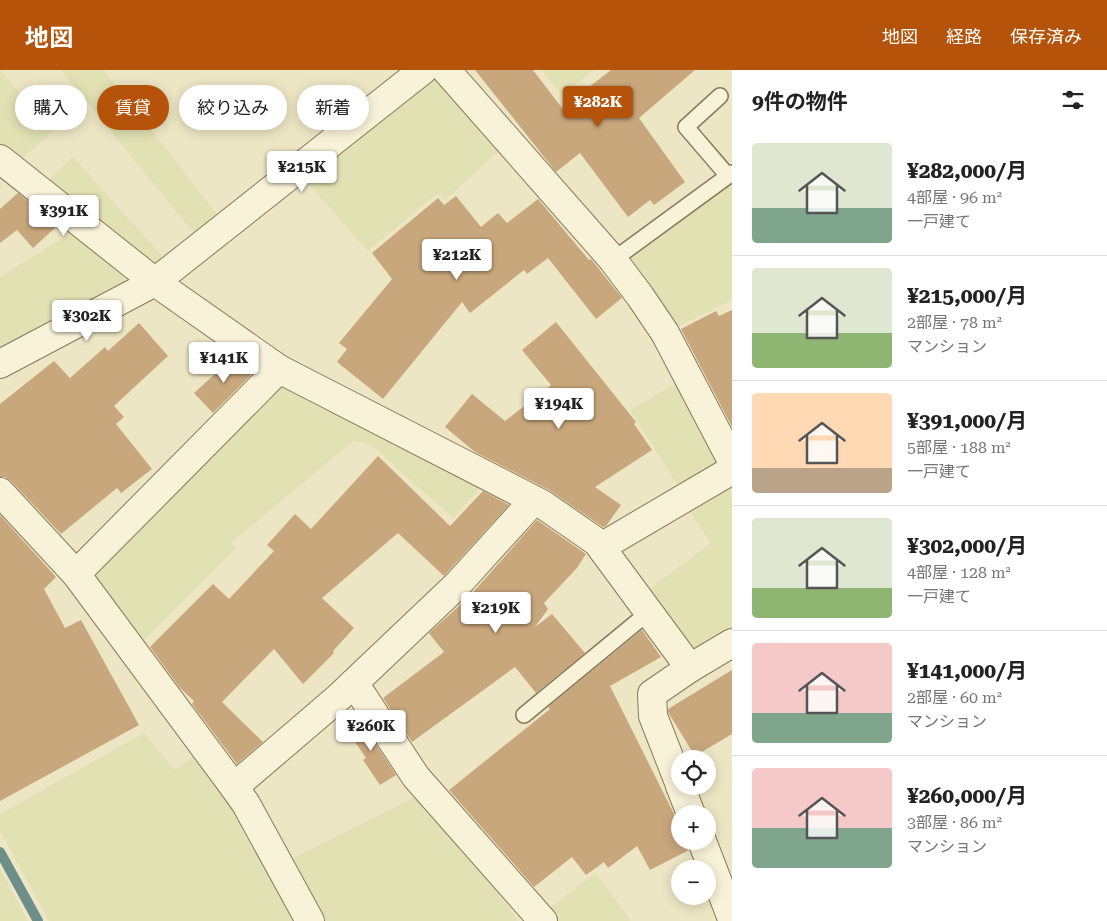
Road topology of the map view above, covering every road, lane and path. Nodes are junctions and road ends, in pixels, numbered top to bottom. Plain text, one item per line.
1 (423, 70) edge
2 (446, 70) edge
3 (720, 96) dead end
4 (0, 159) edge
5 (730, 174) edge
6 (613, 260) junction
7 (155, 282) junction
8 (0, 364) edge
9 (279, 369) junction
10 (732, 461) edge
11 (732, 470) edge
12 (0, 492) edge
13 (534, 500) junction
14 (601, 547) junction
15 (76, 574) junction
16 (648, 612) junction
17 (732, 643) edge
18 (690, 668) junction
19 (354, 683) junction
20 (524, 715) dead end
21 (671, 763) edge
22 (234, 787) junction
23 (706, 850) edge
24 (732, 918) edge
25 (310, 921) edge
26 (544, 921) edge

1 - 7 street
2 - 6 street
3 - 5 lane
4 - 7 street
5 - 6 lane
6 - 10 street
7 - 8 street
7 - 9 street
9 - 13 street
9 - 15 street
11 - 14 street
12 - 15 street
13 - 14 street
13 - 19 street
14 - 16 street
15 - 22 street
16 - 18 street
16 - 20 lane
17 - 18 street
18 - 21 street
19 - 22 street
19 - 26 street
22 - 25 street
23 - 24 street

